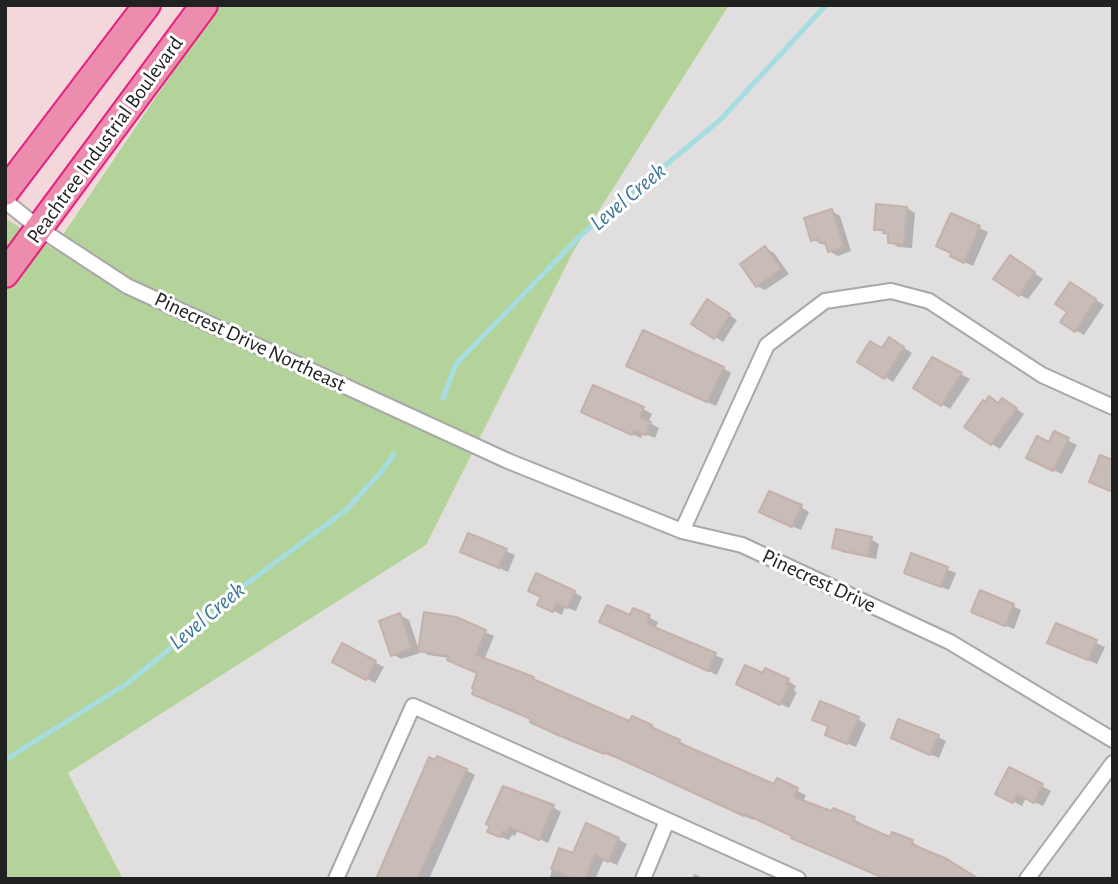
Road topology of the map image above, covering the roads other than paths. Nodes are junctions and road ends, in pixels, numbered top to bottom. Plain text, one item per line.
1 (147, 5) edge
2 (204, 5) edge
3 (5, 192) edge
4 (5, 201) edge
5 (40, 229) junction
6 (5, 274) edge
7 (1113, 407) edge
8 (508, 461) joint
9 (682, 531) junction
10 (1113, 740) edge
11 (1113, 763) edge
12 (667, 821) junction
13 (336, 879) edge
14 (643, 879) edge
15 (798, 879) edge
16 (1027, 879) edge

1 - 3 highway
2 - 5 highway, Peachtree Industrial Boulevard
4 - 5 street, Pinecrest Drive Northeast
5 - 6 highway, Peachtree Industrial Boulevard
5 - 8 street, Pinecrest Drive Northeast
7 - 9 street
8 - 9 street, Pinecrest Drive
9 - 10 street, Pinecrest Drive
11 - 16 street
12 - 13 street
12 - 14 street
12 - 15 street

